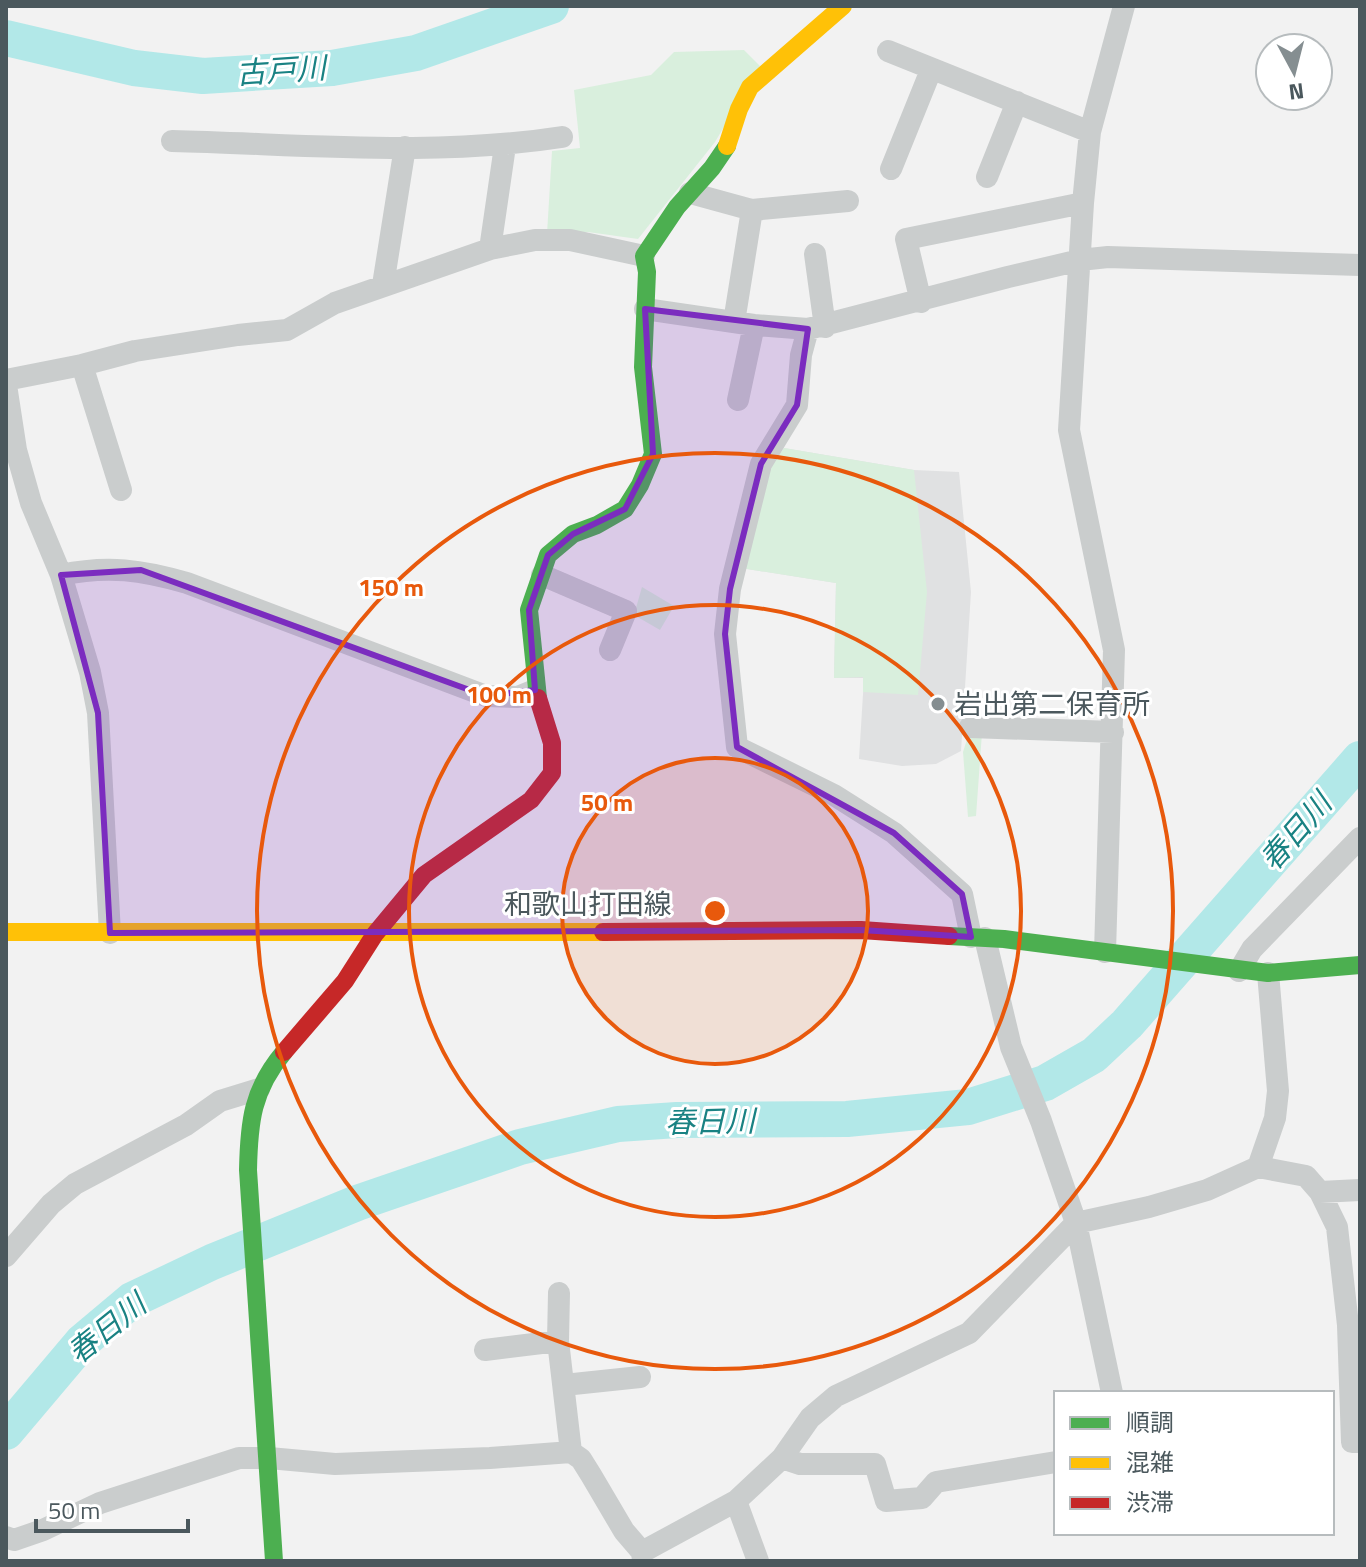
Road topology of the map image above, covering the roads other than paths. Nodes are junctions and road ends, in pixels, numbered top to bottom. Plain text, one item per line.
1 (843, 6) edge
2 (1124, 6) edge
3 (888, 51) dead end
4 (931, 70) junction
5 (1017, 102) junction
6 (1090, 132) junction
7 (562, 137) dead end
8 (172, 141) dead end
9 (505, 146) junction
10 (405, 147) junction
11 (891, 169) dead end
12 (987, 177) dead end
13 (690, 193) junction
14 (848, 201) dead end
15 (1083, 203) junction
16 (752, 210) junction
17 (490, 249) junction
18 (815, 254) dead end
19 (644, 256) junction
20 (1080, 260) junction
21 (1360, 265) edge
22 (383, 285) junction
23 (921, 302) junction
24 (645, 309) junction
25 (744, 324) junction
26 (817, 328) junction
27 (82, 365) junction
28 (6, 383) edge
29 (738, 400) dead end
30 (121, 490) dead end
31 (61, 575) junction
32 (542, 575) junction
33 (610, 650) dead end
34 (535, 690) junction
35 (970, 727) dead end
36 (1113, 732) junction
37 (1360, 838) edge
38 (6, 932) edge
39 (110, 933) junction
40 (375, 934) junction
41 (978, 937) junction
42 (1105, 952) junction
43 (1360, 965) edge
44 (1235, 970) junction
45 (1268, 973) junction
46 (259, 1089) junction
47 (1258, 1167) junction
48 (1360, 1190) edge
49 (1320, 1192) junction
50 (1076, 1223) junction
51 (6, 1256) edge
52 (559, 1293) dead end
53 (558, 1341) junction
54 (485, 1350) dead end
55 (640, 1377) dead end
56 (564, 1385) junction
57 (1112, 1391) edge
58 (1341, 1417) edge
59 (1360, 1442) edge
60 (571, 1452) junction
61 (269, 1458) junction
62 (782, 1458) junction
63 (1054, 1462) edge
64 (736, 1501) junction
65 (10, 1546) edge
66 (642, 1557) edge
67 (274, 1561) edge
68 (758, 1561) edge

1 - 13 street
2 - 6 street
3 - 4 street
4 - 5 street
4 - 11 street
5 - 6 street
5 - 12 street
6 - 15 street
7 - 9 street
8 - 10 street
9 - 10 street
9 - 17 street
10 - 22 street
13 - 16 street
13 - 19 street
14 - 16 street
15 - 20 street
15 - 23 street
16 - 25 street
17 - 19 street
17 - 22 street
18 - 26 street
19 - 24 street
20 - 21 street
20 - 23 street
20 - 36 street
22 - 27 street
23 - 26 street
24 - 25 street
24 - 32 street
25 - 26 street
25 - 29 street
26 - 41 street
27 - 28 street
27 - 30 street
28 - 31 street
31 - 34 street
31 - 39 street
32 - 33 street
32 - 34 street
34 - 40 street
35 - 36 street
36 - 42 street
37 - 44 street
38 - 39 street, 和歌山打田線
39 - 40 street, 和歌山打田線
40 - 41 street, 和歌山打田線
40 - 46 street
41 - 42 street, 和歌山打田線
41 - 50 street
42 - 44 street, 和歌山打田線
43 - 45 street, 和歌山打田線
44 - 45 street, 和歌山打田線
45 - 47 street
46 - 51 street
46 - 61 street
47 - 49 street
47 - 50 street
48 - 49 street
49 - 58 street
50 - 57 street
50 - 62 street
52 - 53 street
53 - 54 street
53 - 56 street
55 - 56 street
56 - 60 street
58 - 59 street
60 - 61 street
60 - 66 street
61 - 65 street
61 - 67 street
62 - 63 street
62 - 64 street
64 - 66 street
64 - 68 street

